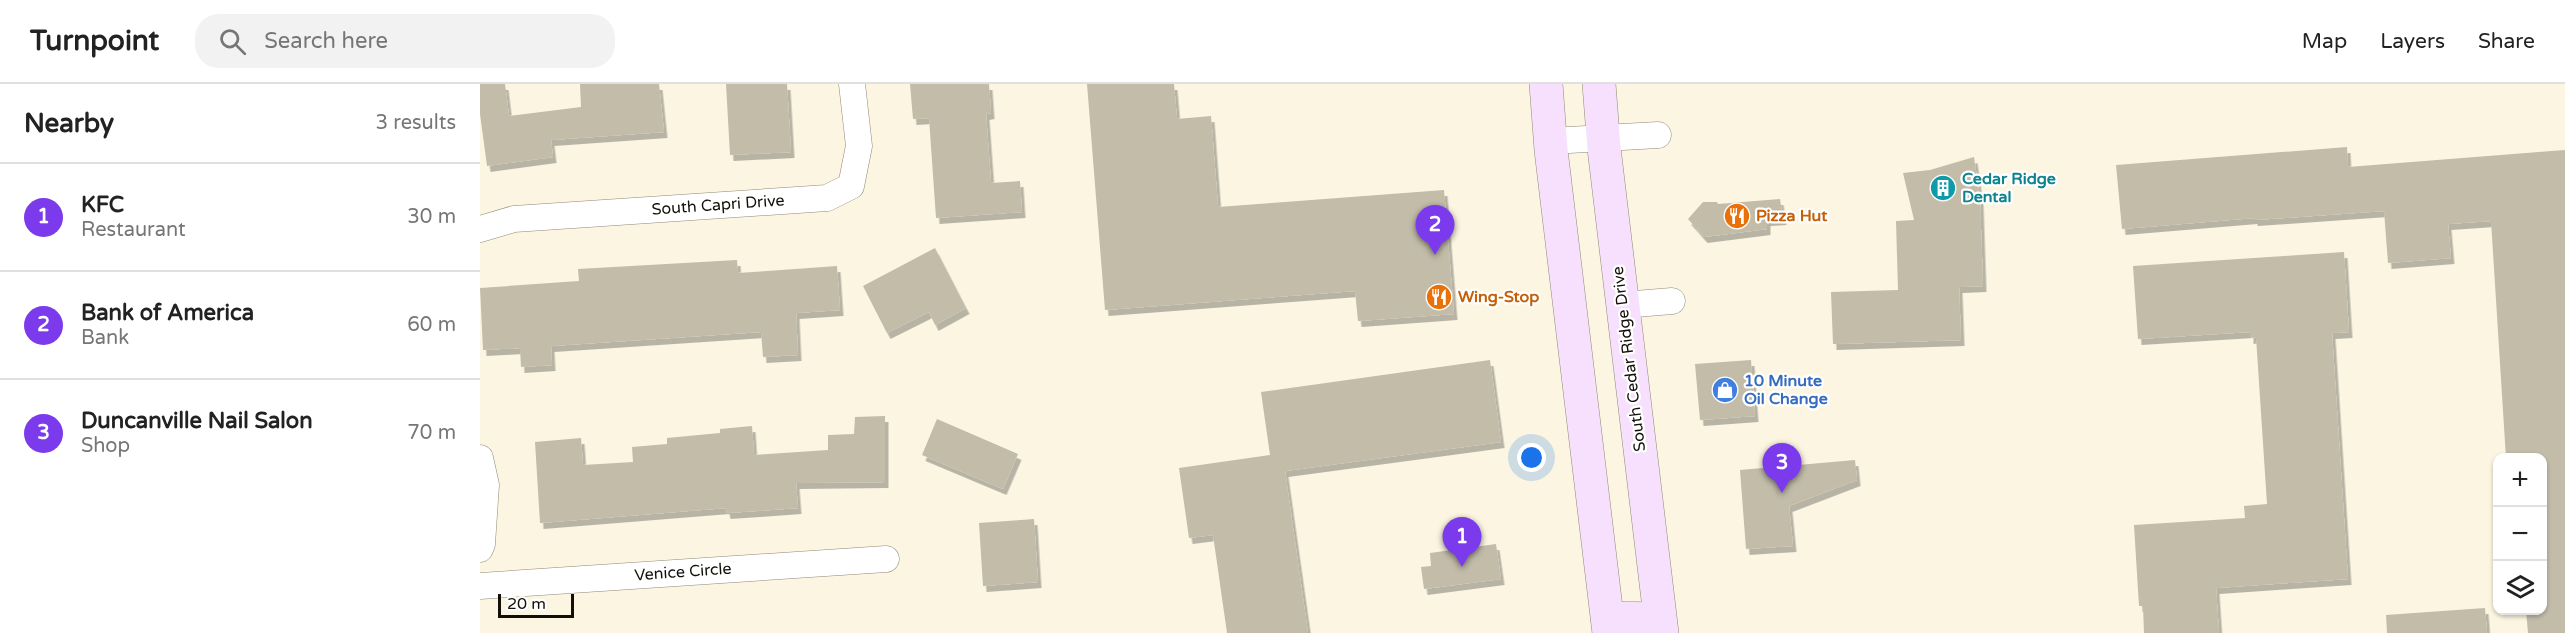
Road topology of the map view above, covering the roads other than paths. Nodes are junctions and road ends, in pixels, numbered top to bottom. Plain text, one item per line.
1 (852, 84) edge
2 (1546, 84) edge
3 (1599, 84) edge
4 (1658, 135) dead end
5 (1603, 137) junction
6 (1551, 141) junction
7 (480, 229) edge
8 (1671, 301) dead end
9 (1623, 305) junction
10 (480, 458) edge
11 (480, 549) edge
12 (886, 559) dead end
13 (480, 586) edge
14 (1608, 626) edge
15 (1661, 626) edge

1 - 7 street, South Capri Drive
2 - 6 main road
3 - 5 main road, South Cedar Ridge Drive
4 - 5 street
5 - 6 street
5 - 9 main road, South Cedar Ridge Drive
6 - 14 main road
8 - 9 street
9 - 15 main road, South Cedar Ridge Drive
10 - 11 street
12 - 13 street, Venice Circle
14 - 15 main road

